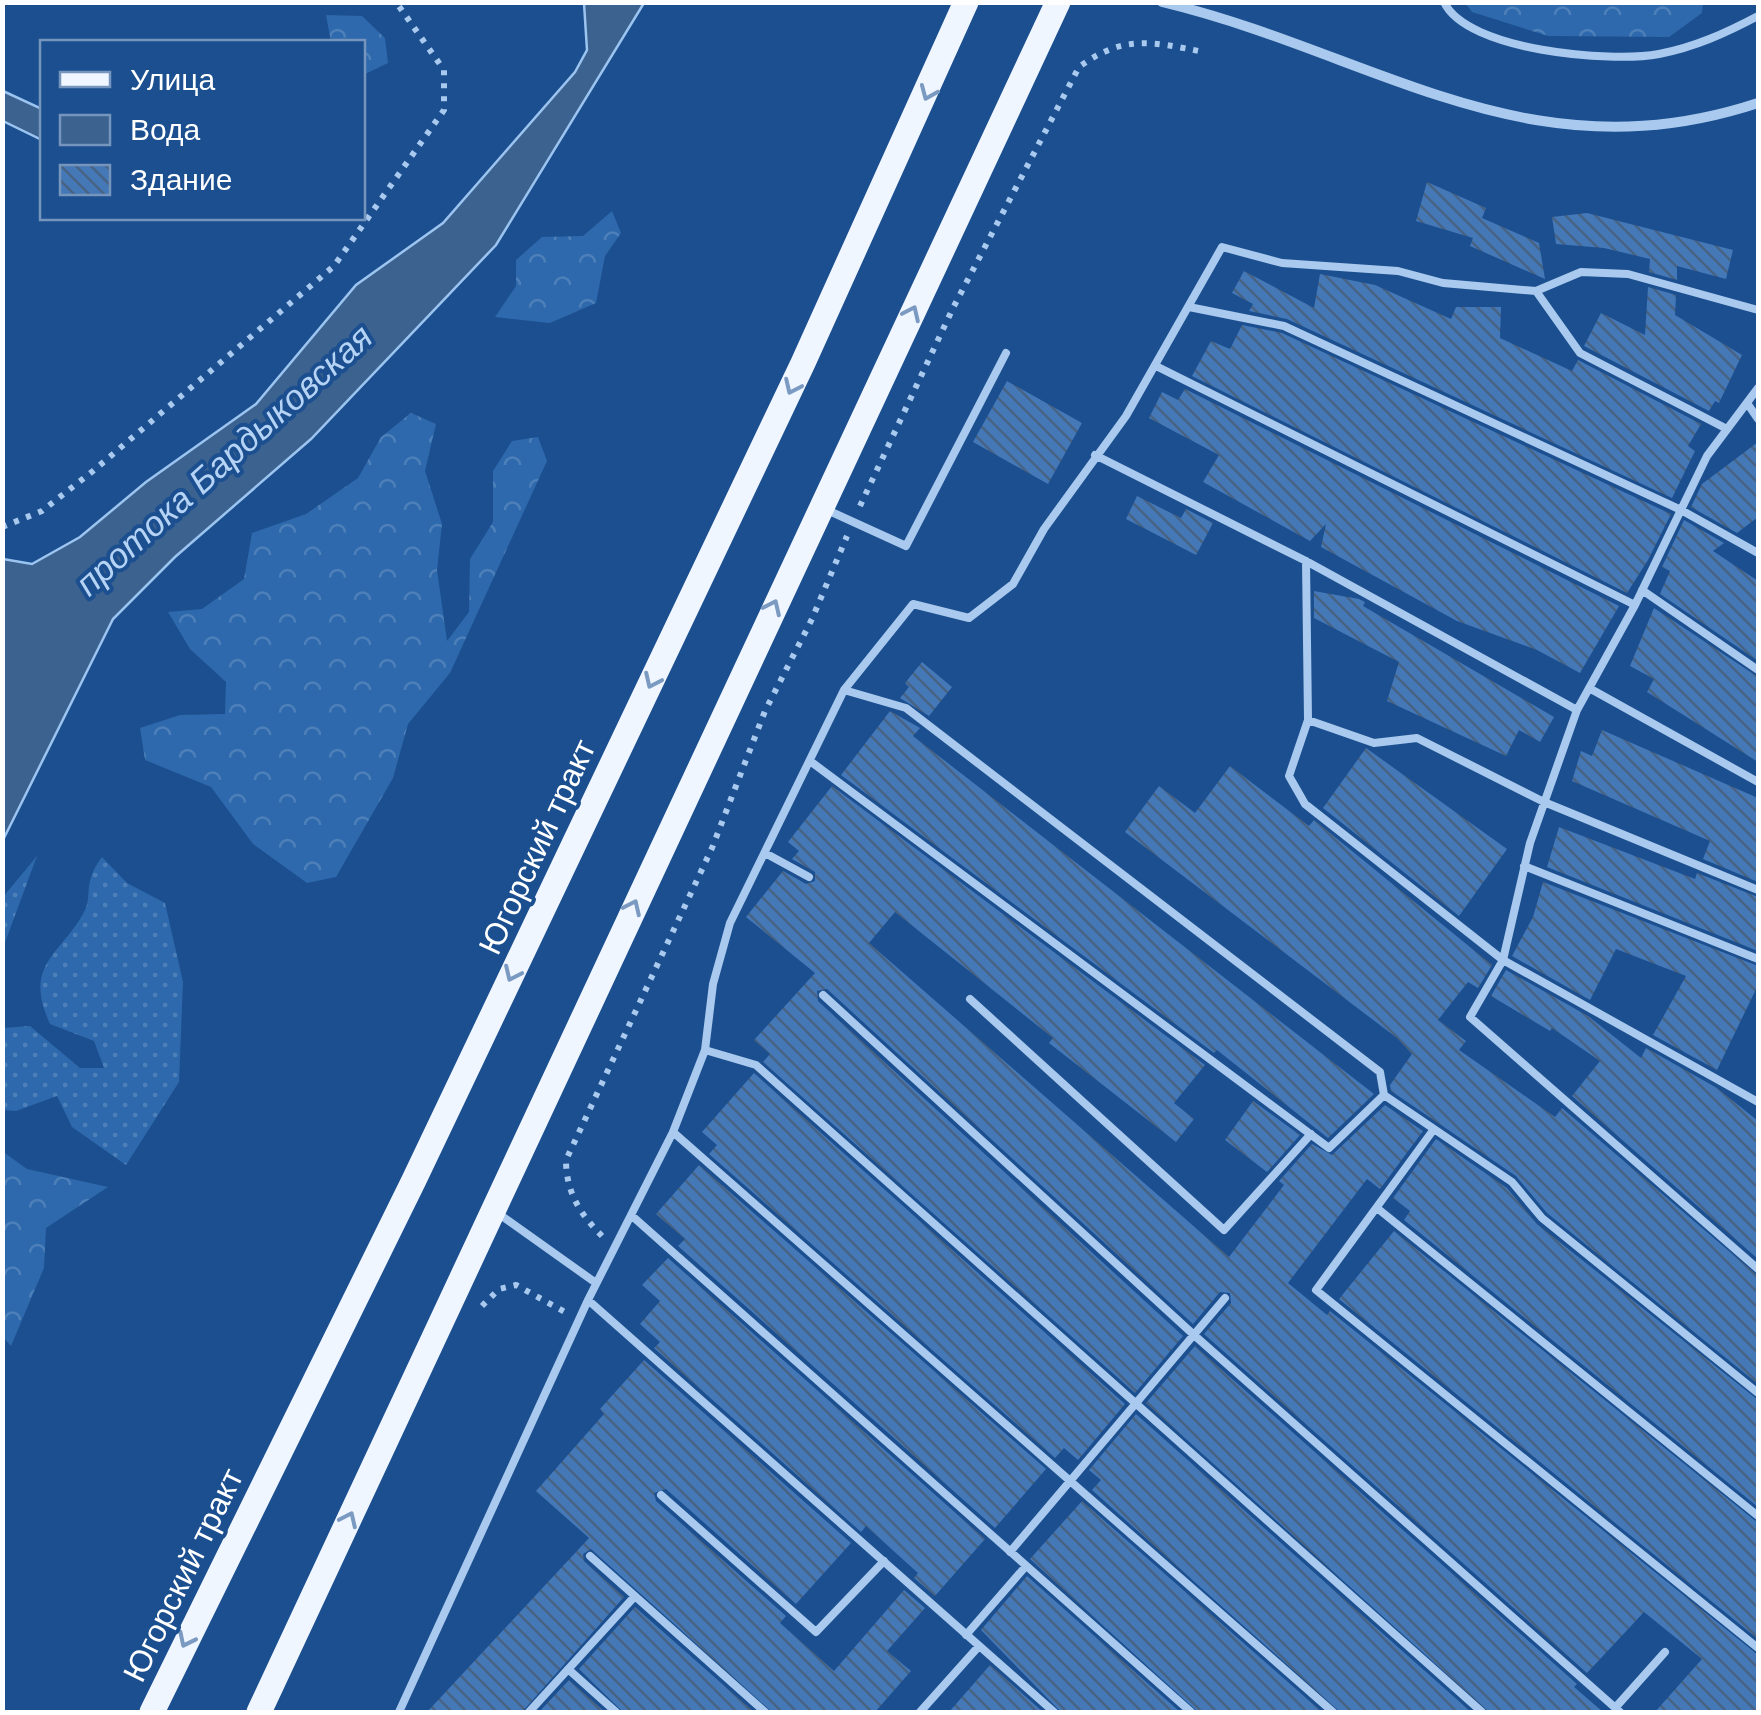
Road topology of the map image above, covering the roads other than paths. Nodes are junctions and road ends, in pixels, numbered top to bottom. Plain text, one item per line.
1 (966, 2) edge
2 (1058, 2) edge
3 (1162, 2) edge
4 (1444, 2) edge
5 (1758, 16) edge
6 (1758, 102) edge
7 (1536, 290) junction
8 (1189, 307) junction
9 (1758, 310) edge
10 (1006, 353) dead end
11 (1156, 366) junction
12 (1758, 388) edge
13 (1747, 402) junction
14 (1758, 419) edge
15 (1728, 429) junction
16 (1096, 454) junction
17 (820, 507) junction
18 (1681, 510) junction
19 (1758, 553) edge
20 (1306, 561) junction
21 (1642, 590) junction
22 (1635, 605) junction
23 (1758, 670) edge
24 (1588, 688) junction
25 (844, 690) junction
26 (1576, 710) junction
27 (1308, 720) junction
28 (810, 761) junction
29 (1758, 782) edge
30 (1544, 802) junction
31 (765, 853) junction
32 (1524, 866) junction
33 (809, 878) dead end
34 (1758, 890) edge
35 (1758, 959) edge
36 (1503, 960) junction
37 (823, 995) dead end
38 (970, 999) dead end
39 (706, 1050) junction
40 (1384, 1095) junction
41 (1758, 1102) edge
42 (1434, 1129) junction
43 (673, 1132) junction
44 (1311, 1134) junction
45 (1377, 1208) junction
46 (492, 1209) junction
47 (631, 1215) junction
48 (1758, 1269) edge
49 (596, 1283) junction
50 (1225, 1298) dead end
51 (588, 1300) junction
52 (1194, 1335) junction
53 (1758, 1393) edge
54 (1134, 1405) junction
55 (1070, 1481) junction
56 (661, 1495) dead end
57 (1758, 1516) edge
58 (1010, 1552) junction
59 (590, 1556) dead end
60 (884, 1562) junction
61 (1026, 1566) junction
62 (635, 1596) junction
63 (966, 1634) junction
64 (979, 1646) junction
65 (1758, 1648) edge
66 (1665, 1652) dead end
67 (568, 1670) junction
68 (1617, 1710) edge
69 (152, 1712) edge
70 (259, 1712) edge
71 (399, 1712) edge
72 (529, 1712) edge
73 (616, 1712) edge
74 (765, 1712) edge
75 (920, 1712) edge
76 (1054, 1712) edge
77 (1191, 1712) edge
78 (1333, 1712) edge
79 (1482, 1712) edge

1 -> 69 main road, Югорский тракт
17 -> 2 main road
3 - 6 street
4 - 5 lane
7 - 8 lane
7 - 9 lane
7 - 15 lane
8 - 11 lane
8 - 18 lane
10 - 17 lane
11 - 16 lane
11 - 22 lane
12 - 13 lane
13 - 14 lane
13 - 15 lane
15 - 18 lane
16 - 20 lane
16 - 25 lane
46 -> 17 main road
18 - 19 lane
18 - 21 lane
20 - 26 lane
20 - 27 lane
21 - 22 lane
21 - 23 lane
22 - 24 lane
24 - 26 lane
24 - 29 lane
25 - 28 lane
25 - 40 lane
26 - 30 lane
27 - 30 lane
27 - 36 lane
28 - 31 lane
28 - 44 lane
30 - 32 lane
30 - 34 lane
31 - 33 lane
31 - 39 lane
32 - 35 lane
32 - 36 lane
36 - 41 lane
36 - 48 lane
37 - 52 lane
38 - 44 lane
39 - 43 lane
39 - 54 lane
40 - 42 lane
40 - 44 lane
42 - 45 lane
42 - 53 lane
43 - 47 lane
43 - 55 lane
45 - 57 lane
45 - 65 lane
46 - 49 lane
70 -> 46 main road
47 - 49 lane
47 - 58 lane
49 - 51 lane
50 - 52 lane
51 - 60 lane
51 - 71 lane
52 - 54 lane
52 - 68 lane
54 - 55 lane
54 - 79 lane
55 - 58 lane
55 - 78 lane
56 - 60 lane
58 - 61 lane
59 - 62 lane
60 - 63 lane
61 - 63 lane
61 - 77 lane
62 - 67 lane
62 - 74 lane
63 - 64 lane
64 - 75 lane
64 - 76 lane
66 - 68 lane
67 - 72 lane
67 - 73 lane

